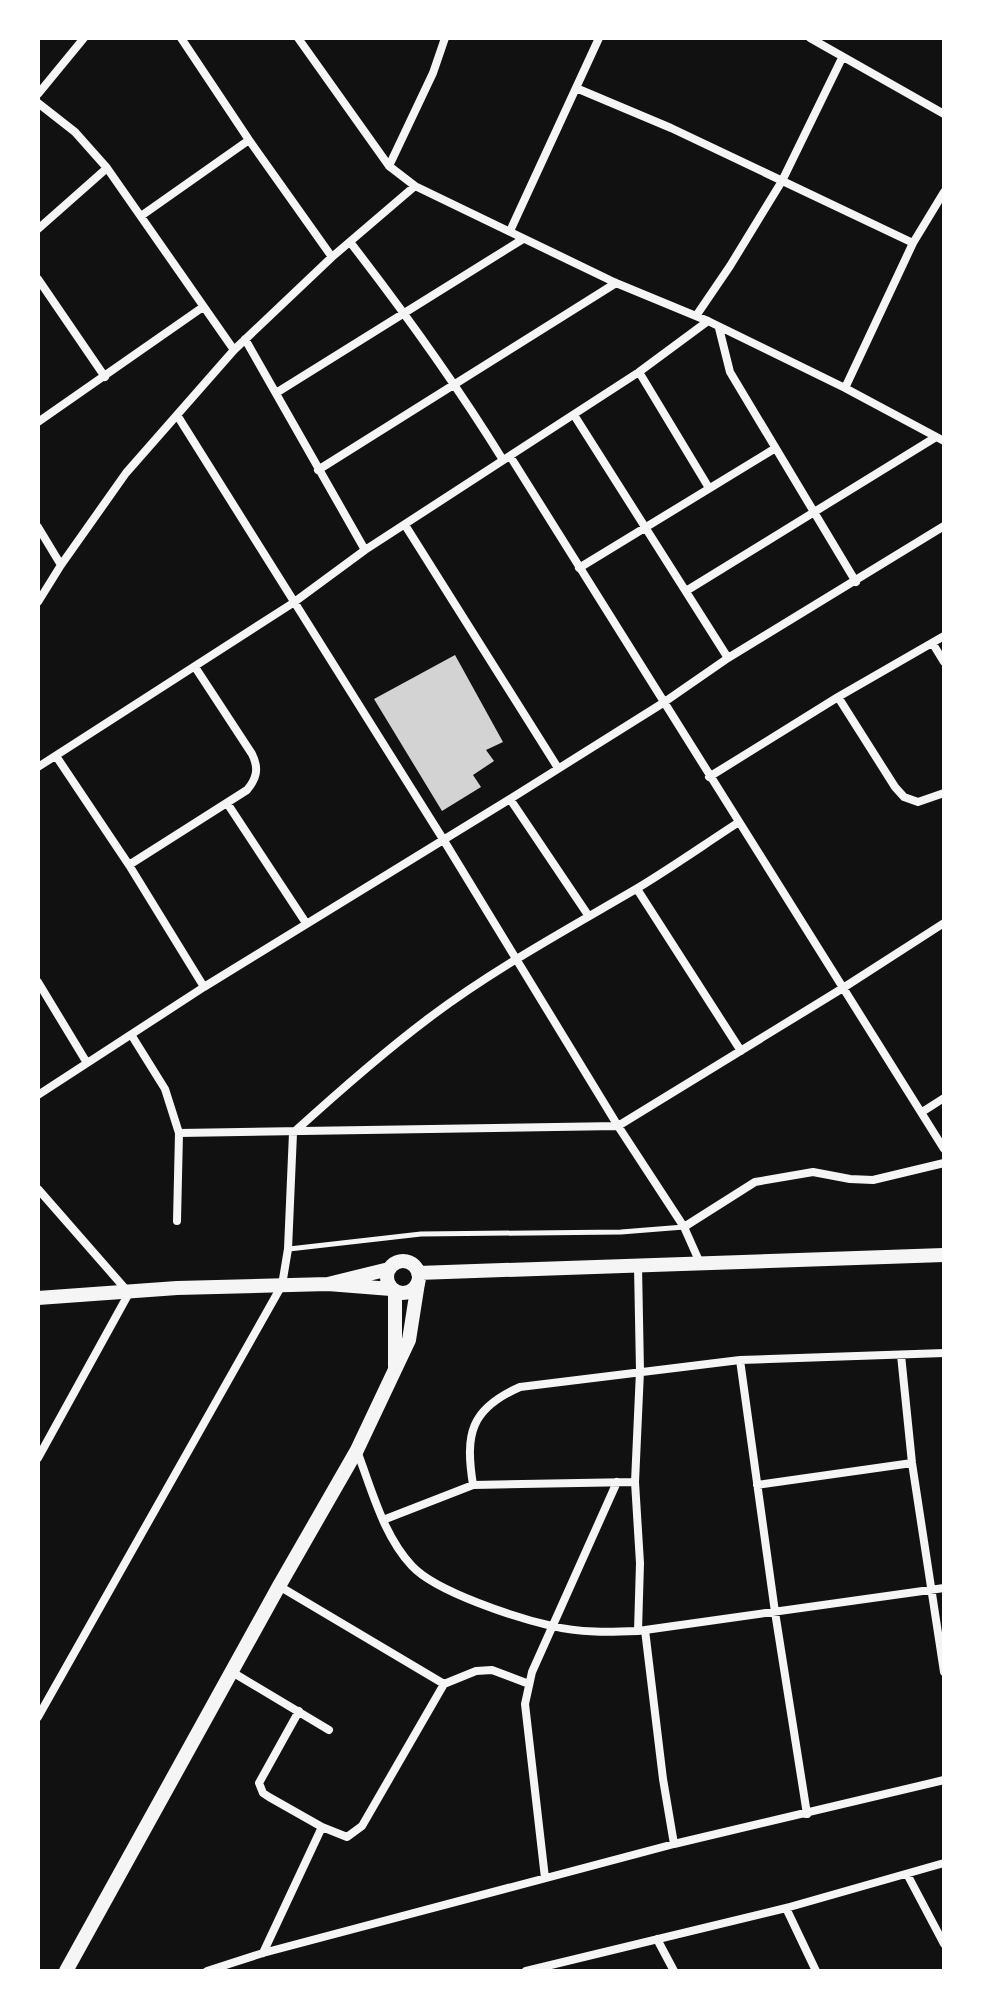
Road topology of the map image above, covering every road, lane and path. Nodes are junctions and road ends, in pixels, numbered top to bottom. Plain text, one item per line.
1 (84, 38) edge
2 (181, 38) edge
3 (298, 38) edge
4 (445, 38) edge
5 (599, 38) edge
6 (810, 38) edge
7 (842, 58) junction
8 (576, 88) junction
9 (38, 94) edge
10 (38, 103) edge
11 (944, 114) edge
12 (249, 140) junction
13 (389, 166) junction
14 (107, 168) junction
15 (782, 181) junction
16 (415, 186) junction
17 (944, 192) edge
18 (141, 216) junction
19 (38, 229) edge
20 (510, 231) junction
21 (523, 239) junction
22 (350, 242) junction
23 (913, 243) junction
24 (332, 257) junction
25 (38, 279) edge
26 (616, 283) junction
27 (203, 307) junction
28 (405, 313) junction
29 (696, 316) junction
30 (708, 321) junction
31 (719, 328) junction
32 (245, 339) junction
33 (234, 350) junction
34 (639, 372) junction
35 (105, 377) junction
36 (455, 383) junction
37 (845, 388) junction
38 (276, 393) junction
39 (177, 415) junction
40 (574, 415) junction
41 (38, 422) edge
42 (940, 439) edge
43 (774, 449) junction
44 (506, 458) junction
45 (318, 470) junction
46 (709, 488) junction
47 (813, 512) junction
48 (405, 525) junction
49 (645, 526) junction
50 (944, 526) edge
51 (38, 527) edge
52 (365, 550) junction
53 (61, 565) junction
54 (579, 568) junction
55 (856, 582) junction
56 (686, 591) junction
57 (38, 602) edge
58 (293, 603) junction
59 (944, 636) edge
60 (933, 644) junction
61 (728, 658) junction
62 (944, 662) edge
63 (195, 667) junction
64 (838, 697) junction
65 (663, 703) junction
66 (56, 756) junction
67 (38, 767) edge
68 (558, 768) junction
69 (709, 777) junction
70 (944, 793) edge
71 (510, 799) junction
72 (227, 803) junction
73 (739, 822) junction
74 (443, 839) junction
75 (129, 865) junction
76 (637, 889) junction
77 (588, 915) junction
78 (306, 923) junction
79 (944, 923) edge
80 (517, 960) junction
81 (38, 982) edge
82 (204, 987) junction
83 (843, 988) junction
84 (132, 1036) junction
85 (741, 1051) junction
86 (87, 1063) junction
87 (38, 1095) edge
88 (944, 1098) edge
89 (922, 1112) junction
90 (618, 1126) junction
91 (179, 1133) junction
92 (293, 1133) junction
93 (944, 1149) edge
94 (944, 1163) edge
95 (38, 1189) edge
96 (177, 1221) dead end
97 (684, 1227) junction
98 (288, 1249) junction
99 (944, 1255) edge
100 (700, 1263) junction
101 (638, 1266) junction
102 (389, 1269) junction
103 (418, 1278) junction
104 (328, 1284) junction
105 (282, 1285) junction
106 (393, 1290) junction
107 (129, 1293) junction
108 (38, 1298) edge
109 (944, 1353) edge
110 (901, 1355) junction
111 (740, 1360) junction
112 (640, 1371) junction
113 (394, 1375) junction
114 (357, 1450) junction
115 (38, 1458) edge
116 (912, 1463) junction
117 (617, 1482) junction
118 (635, 1482) junction
119 (473, 1485) junction
120 (757, 1485) junction
121 (383, 1520) junction
122 (279, 1586) junction
123 (944, 1588) edge
124 (931, 1591) junction
125 (775, 1612) junction
126 (553, 1627) junction
127 (641, 1631) junction
128 (232, 1672) junction
129 (944, 1672) edge
130 (444, 1684) junction
131 (529, 1684) junction
132 (299, 1711) junction
133 (38, 1717) edge
134 (329, 1730) dead end
135 (944, 1780) edge
136 (807, 1814) junction
137 (322, 1827) junction
138 (674, 1844) junction
139 (944, 1863) edge
140 (907, 1874) junction
141 (545, 1878) junction
142 (786, 1908) junction
143 (657, 1939) junction
144 (944, 1944) edge
145 (263, 1953) junction
146 (66, 1971) edge
147 (207, 1971) edge
148 (527, 1971) edge
149 (674, 1971) edge
150 (816, 1971) edge

1 - 9 street
2 - 12 street
3 - 13 street
4 - 13 street
5 - 8 street
6 - 7 street
7 - 11 street
7 - 15 street
8 - 15 street
8 - 20 street
10 - 14 street
12 - 18 street
12 - 24 street
13 - 16 street
14 - 18 street
14 - 19 street
15 - 23 street
15 - 29 street
16 - 20 street
16 - 22 street
17 - 23 street
18 - 27 street
20 - 21 street
21 - 26 street
21 - 28 street
22 - 24 street
22 - 28 street
23 - 37 street
24 - 32 street
25 - 35 street
26 - 29 street
26 - 36 street
27 - 33 street
27 - 35 street
28 - 36 street
28 - 38 street
29 - 30 street
30 - 31 street
30 - 34 street
31 - 37 street
31 - 43 street
32 - 33 street
32 - 38 street
33 - 39 street
34 - 40 street
34 - 46 street
35 - 41 street
36 - 44 street
36 - 45 street
37 - 42 street
38 - 45 street
39 - 53 street
39 - 58 street
40 - 44 street
40 - 49 street
42 - 47 street
43 - 46 street
43 - 47 street
44 - 48 street
44 - 54 street
45 - 52 street
46 - 49 street
47 - 55 street
47 - 56 street
48 - 52 street
48 - 68 street
49 - 54 street
49 - 56 street
50 - 55 street
51 - 53 street
52 - 58 street
53 - 57 street
54 - 65 street
55 - 61 street
56 - 61 street
58 - 63 street
58 - 74 street
59 - 60 street
60 - 62 street
60 - 64 street
61 - 65 street
63 - 66 street
63 - 72 street
64 - 69 street
64 - 70 street
65 - 68 street
65 - 69 street
66 - 67 street
66 - 75 street
68 - 71 street
69 - 73 street
71 - 74 street
71 - 77 street
72 - 75 street
72 - 78 street
73 - 76 street
73 - 83 street
74 - 78 street
74 - 80 street
75 - 82 street
76 - 77 street
76 - 85 street
77 - 80 street
78 - 82 street
79 - 83 street
80 - 90 street
80 - 92 street
81 - 86 street
82 - 84 street
83 - 85 street
83 - 89 street
84 - 86 street
84 - 91 street
85 - 90 street
86 - 87 street
88 - 89 street
89 - 93 street
90 - 92 street
90 - 97 street
91 - 92 street
91 - 96 street
92 - 98 street
94 - 97 street
95 - 107 street
97 - 98 lane
97 - 100 street
98 - 105 street
99 - 100 main road
100 - 101 main road
101 - 103 main road
101 - 112 street
102 - 103 main road
102 - 104 main road
102 - 106 main road
103 - 106 main road
103 - 113 main road
104 - 105 main road
104 - 106 main road
105 - 107 main road
105 - 133 street
106 - 113 main road
107 - 108 main road
107 - 115 street
109 - 110 street
110 - 111 street
110 - 116 street
111 - 112 street
111 - 120 street
112 - 118 street
112 - 119 street
113 - 114 main road
114 - 121 street
114 - 122 main road
116 - 120 street
116 - 124 street
117 - 118 street
117 - 119 street
117 - 126 street
118 - 127 street
119 - 121 street
120 - 125 street
121 - 126 street
122 - 128 main road
122 - 130 street
123 - 124 street
124 - 125 street
124 - 129 street
125 - 127 street
125 - 136 street
126 - 127 street
126 - 131 street
127 - 138 street
128 - 132 street
128 - 146 main road
130 - 131 street
130 - 137 street
131 - 141 street
132 - 134 street
132 - 137 street
135 - 136 street
136 - 138 street
137 - 145 street
138 - 141 street
139 - 140 street
140 - 142 street
140 - 144 street
141 - 145 street
142 - 143 street
142 - 150 street
143 - 148 street
143 - 149 street
145 - 147 street

